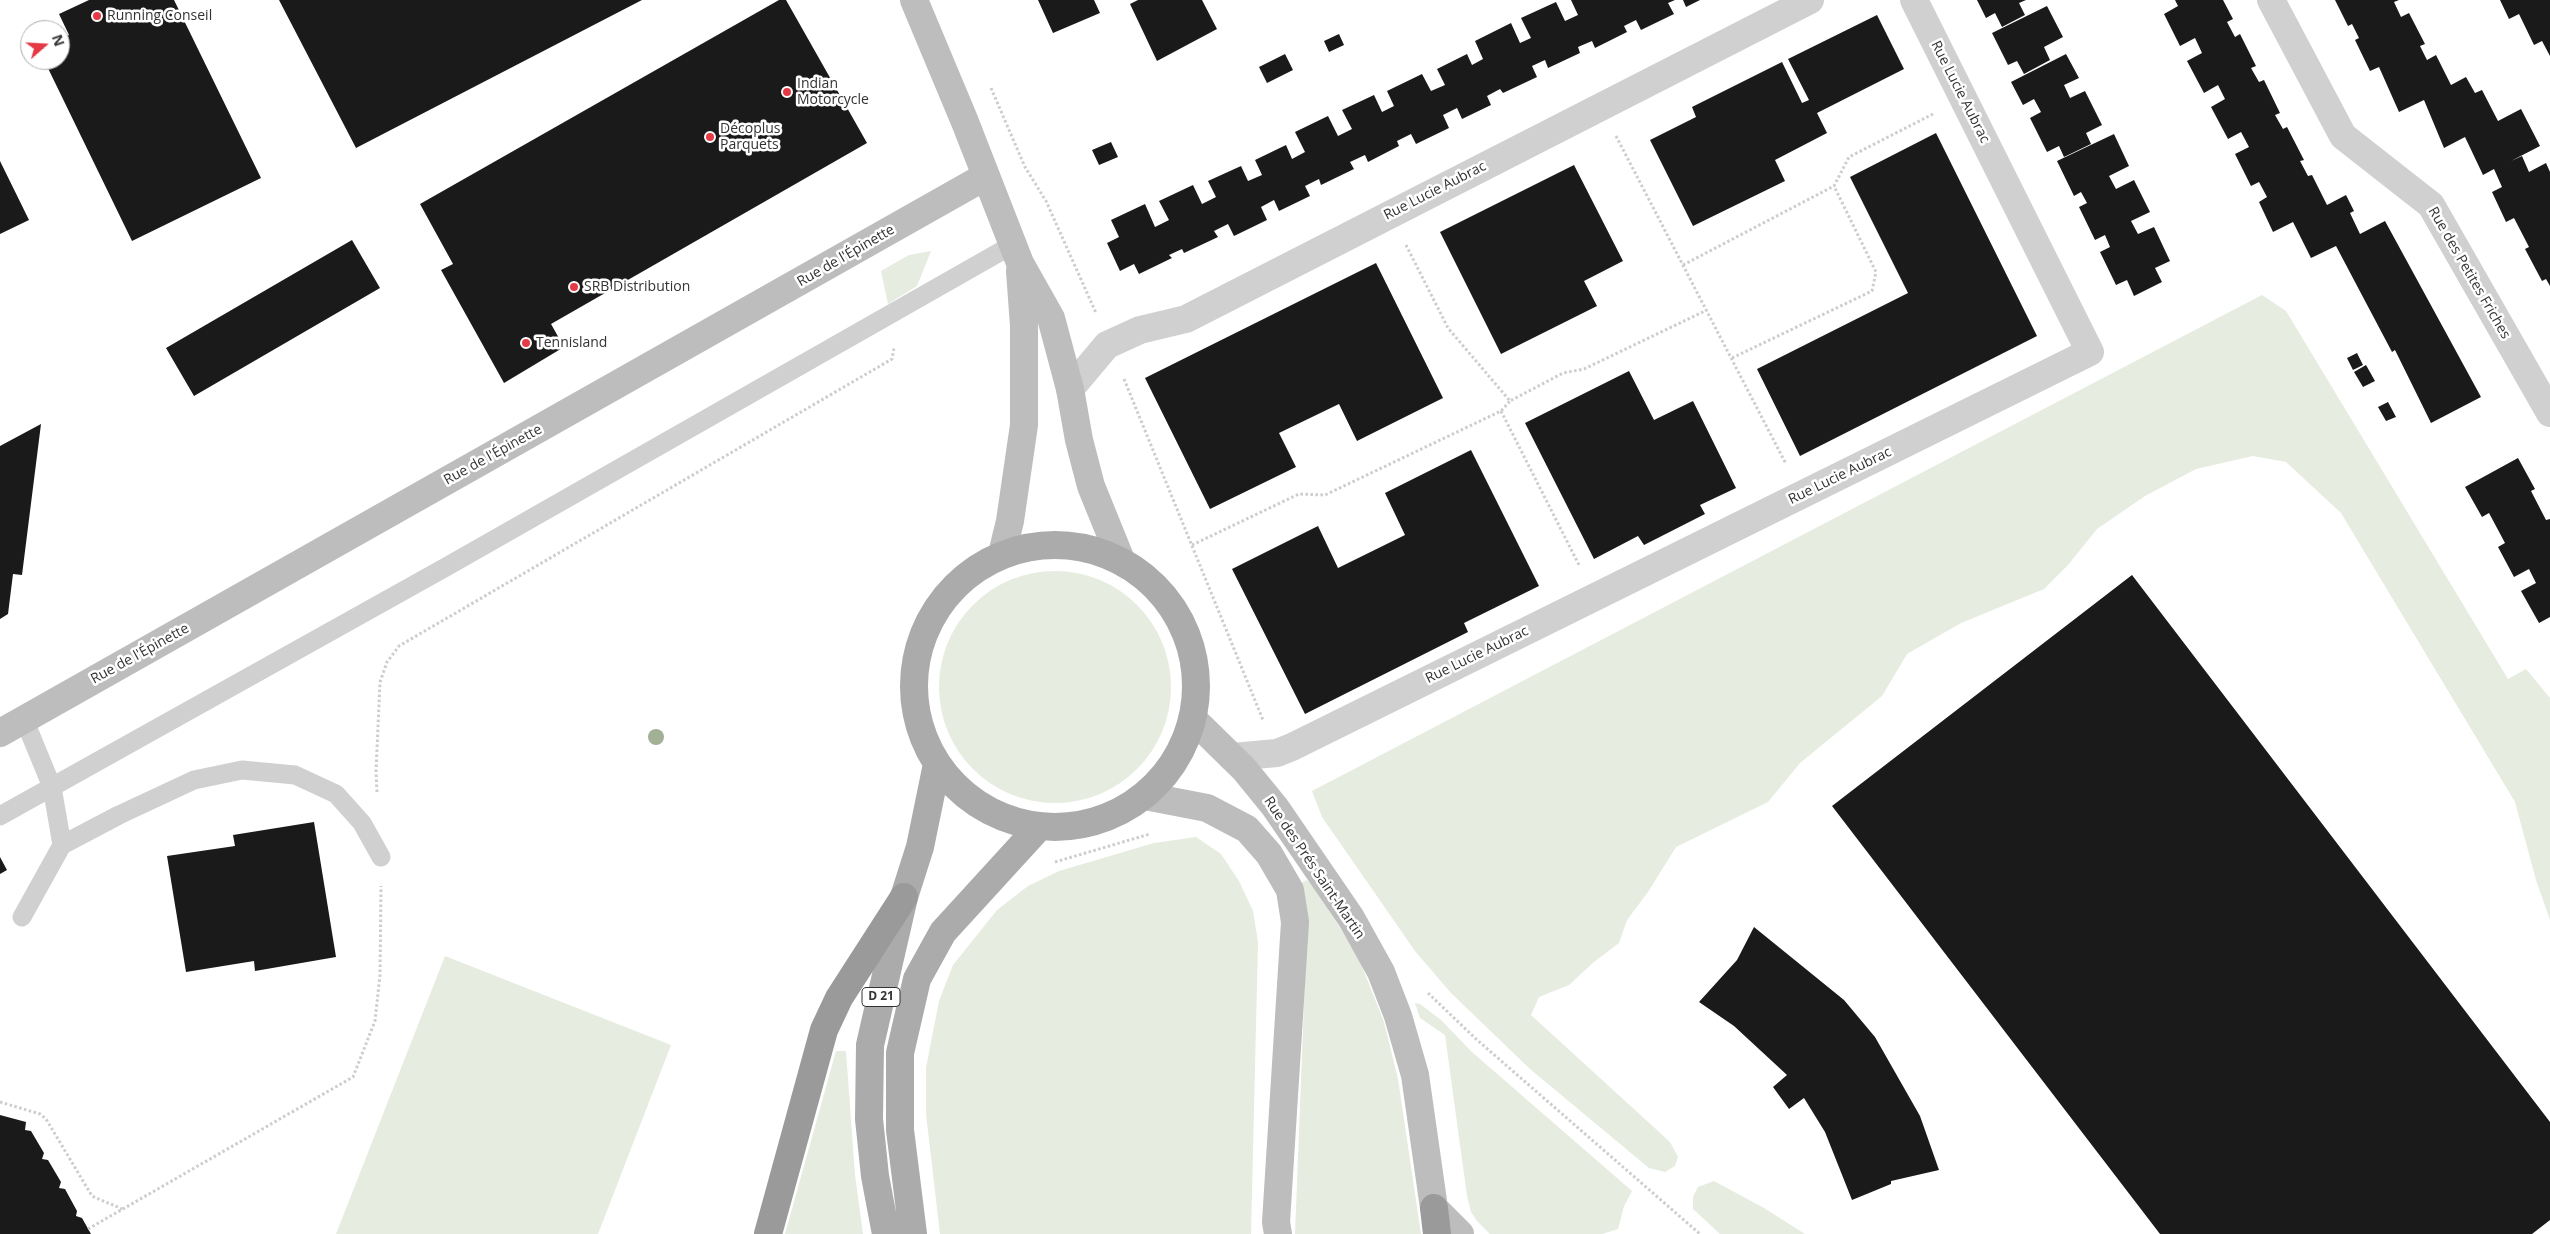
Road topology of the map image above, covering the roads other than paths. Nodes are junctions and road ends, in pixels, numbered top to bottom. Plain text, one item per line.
1 (914, 0) edge
2 (1810, 0) edge
3 (1914, 0) edge
4 (2271, 0) edge
5 (986, 176) junction
6 (1016, 254) junction
7 (1070, 389) junction
8 (2550, 413) edge
9 (1002, 554) junction
10 (1121, 560) junction
11 (24, 719) junction
12 (1193, 719) junction
13 (0, 733) edge
14 (1232, 757) junction
15 (937, 764) junction
16 (52, 787) junction
17 (1145, 796) junction
18 (0, 816) edge
19 (1039, 827) junction
20 (62, 845) junction
21 (381, 857) road end
22 (904, 897) junction
23 (22, 917) dead end
24 (1435, 1221) edge
25 (768, 1234) edge
26 (886, 1234) edge
27 (913, 1234) edge
28 (1278, 1234) edge
29 (1460, 1234) edge

1 - 5 street
2 - 7 street, Rue Lucie Aubrac
3 - 14 street, Rue Lucie Aubrac
4 - 8 street, Rue des Petites Friches
5 - 6 street
5 - 11 street, Rue de l'Épinette
6 - 7 street
6 - 9 street
6 - 16 lane
7 - 10 street
9 - 10 main road
9 - 15 main road
10 - 12 main road
11 - 13 street, Rue de l'Épinette
11 - 16 lane
12 - 14 street, Rue des Prés Saint-Martin
12 - 17 main road
14 - 24 street, Rue des Prés Saint-Martin
15 - 19 main road
15 - 22 main road, D 21
16 - 18 lane
16 - 20 lane
17 - 19 main road
17 - 28 street
19 - 27 main road, D 21
20 - 21 lane
20 - 23 lane
22 - 25 highway
22 - 26 main road, D 21
24 - 29 street, Rue des Prés Saint-Martin

